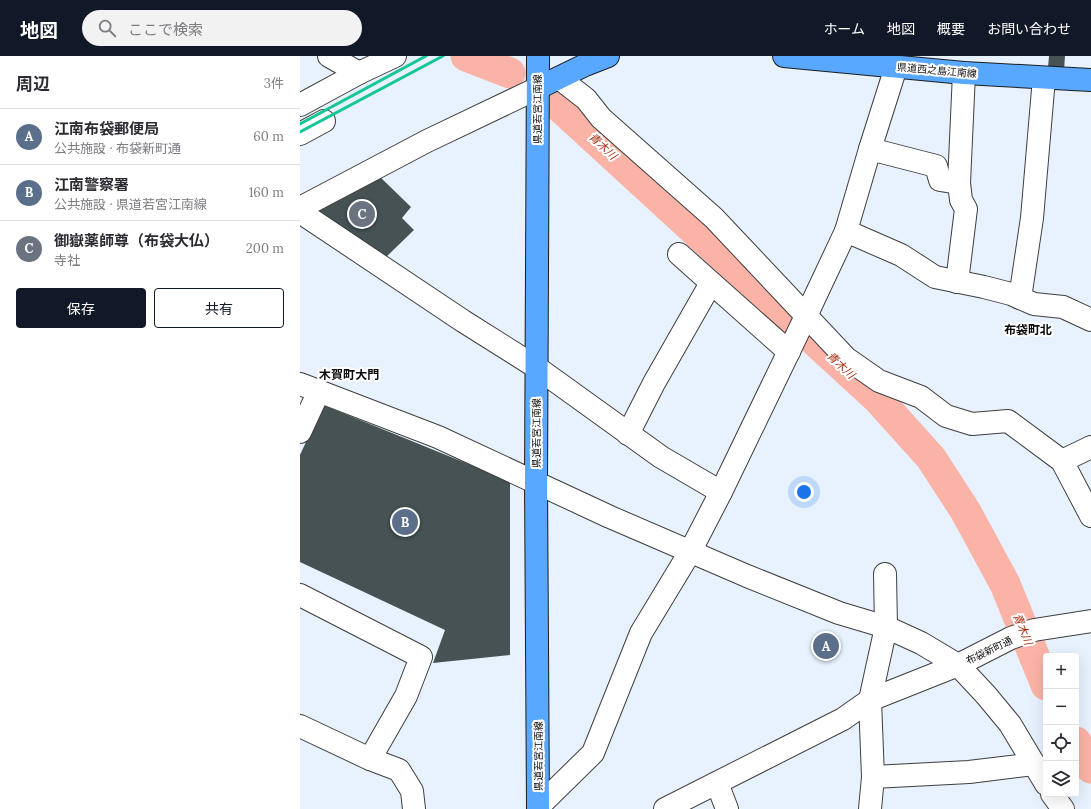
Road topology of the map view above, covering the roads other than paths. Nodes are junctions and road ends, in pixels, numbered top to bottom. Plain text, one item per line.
1 (329, 56) edge
2 (395, 56) edge
3 (538, 56) edge
4 (608, 56) edge
5 (784, 56) edge
6 (896, 67) junction
7 (359, 73) junction
8 (964, 73) junction
9 (559, 78) junction
10 (1044, 78) junction
11 (1091, 80) edge
12 (538, 88) junction
13 (300, 105) edge
14 (324, 121) dead end
15 (300, 134) edge
16 (870, 148) junction
17 (959, 183) junction
18 (300, 208) edge
19 (300, 212) edge
20 (846, 231) junction
21 (679, 254) dead end
22 (957, 282) junction
23 (711, 283) junction
24 (1020, 298) junction
25 (806, 318) junction
26 (1091, 320) edge
27 (792, 346) junction
28 (536, 367) junction
29 (310, 388) edge
30 (300, 432) edge
31 (628, 434) junction
32 (1091, 447) edge
33 (1062, 461) junction
34 (536, 482) junction
35 (721, 492) junction
36 (1091, 516) edge
37 (690, 552) junction
38 (885, 574) dead end
39 (300, 595) edge
40 (1091, 622) edge
41 (886, 627) junction
42 (958, 665) junction
43 (870, 700) junction
44 (300, 726) edge
45 (370, 759) junction
46 (1034, 764) junction
47 (873, 777) junction
48 (1043, 779) edge
49 (716, 783) junction
50 (1054, 797) edge
51 (538, 808) edge
52 (414, 809) edge
53 (665, 809) edge
54 (726, 809) edge
55 (870, 809) edge
56 (1063, 809) edge

1 - 7 street
2 - 7 street
3 - 12 main road, 県道若宮江南線
4 - 9 main road
5 - 6 main road, 県道西之島江南線
6 - 8 main road, 県道西之島江南線
6 - 16 street
7 - 13 street
8 - 10 main road, 県道西之島江南線
8 - 17 street
9 - 12 main road
9 - 25 street
10 - 11 main road, 県道西之島江南線
10 - 24 street
12 - 18 street
12 - 28 main road, 県道若宮江南線
14 - 15 street
16 - 17 street
16 - 20 street
17 - 22 street
19 - 28 street
20 - 22 street
20 - 25 street
21 - 23 street
22 - 24 street
23 - 27 street
23 - 31 street
24 - 26 street
25 - 27 street
25 - 33 street
27 - 35 street
28 - 31 street
28 - 34 main road, 県道若宮江南線
29 - 30 street
29 - 34 street
31 - 35 street
32 - 33 street
33 - 36 street
34 - 37 street
34 - 51 main road, 県道若宮江南線
35 - 37 street
37 - 41 street
37 - 51 street
38 - 41 street
39 - 45 street
40 - 42 street, 布袋新町通
41 - 42 street
41 - 43 street
42 - 43 street, 布袋新町通
42 - 46 street
43 - 47 street
43 - 49 street, 布袋新町通
44 - 45 street
45 - 52 street
46 - 47 street
46 - 48 street
47 - 55 street
49 - 53 street, 布袋新町通
49 - 54 street
50 - 56 street

